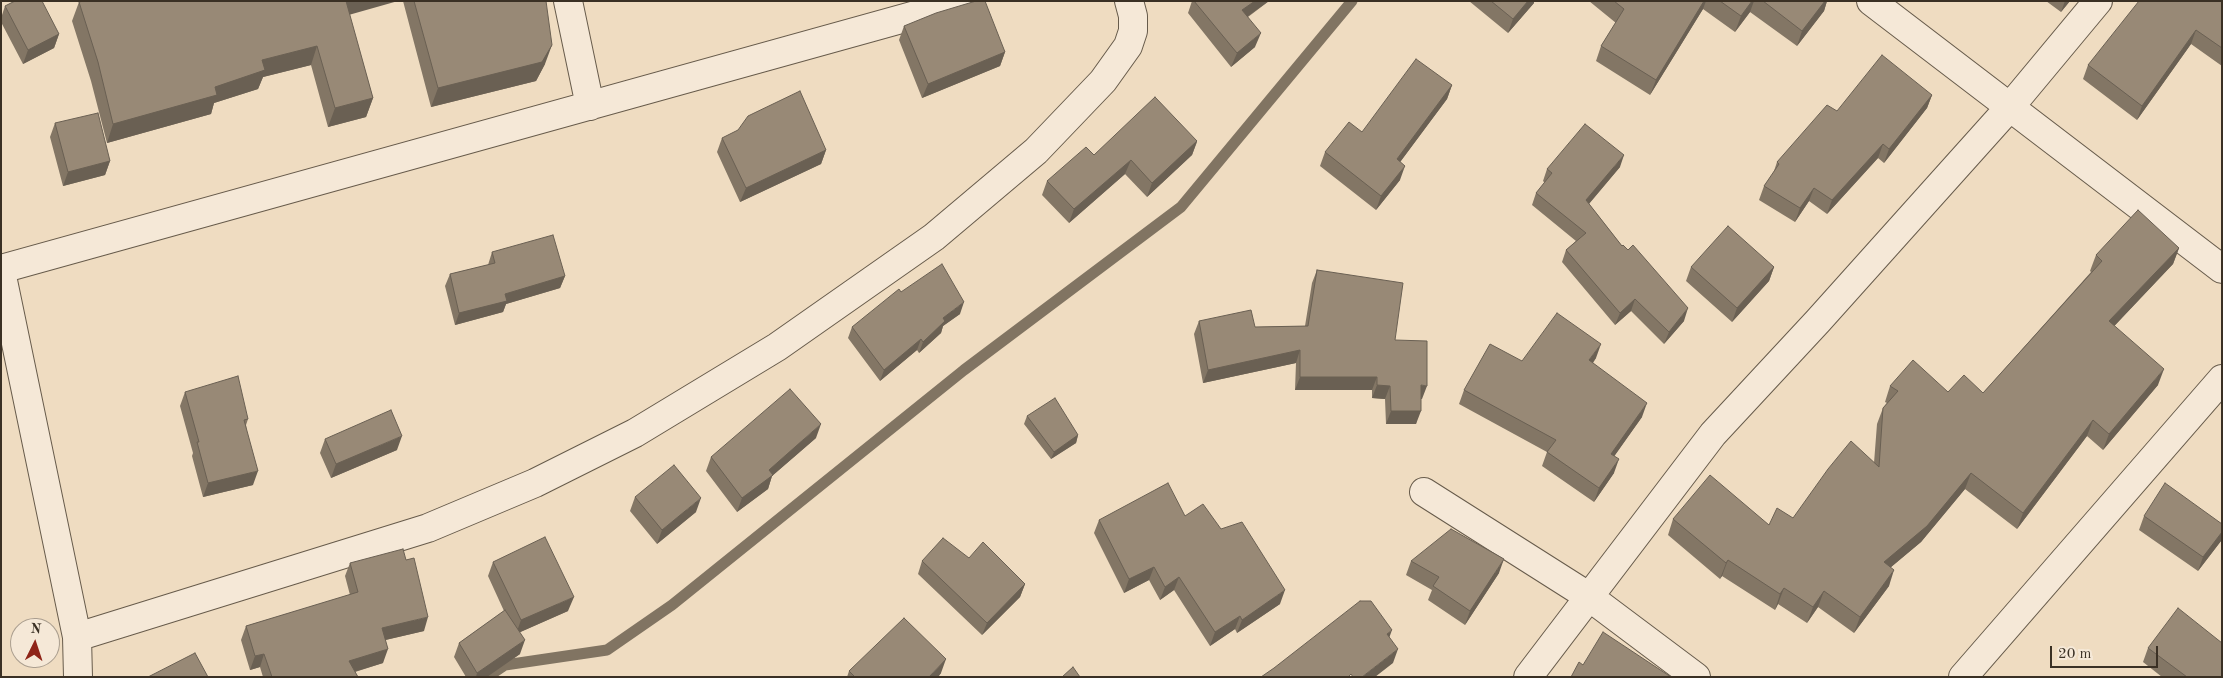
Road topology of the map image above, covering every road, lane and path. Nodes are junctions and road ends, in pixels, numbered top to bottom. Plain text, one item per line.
1 (568, 1) edge
2 (966, 1) edge
3 (1129, 1) edge
4 (1871, 1) edge
5 (2098, 1) edge
6 (590, 106) junction
7 (2009, 108) junction
8 (2222, 269) edge
9 (1, 270) edge
10 (2222, 379) edge
11 (1424, 492) dead end
12 (1588, 596) junction
13 (77, 636) junction
14 (78, 677) edge
15 (1528, 677) edge
16 (1696, 677) edge
17 (1963, 677) edge

1 - 6 street
2 - 6 street
3 - 13 street
4 - 7 street
5 - 7 street
6 - 9 street
7 - 8 street
7 - 12 street
9 - 13 street
10 - 17 street
11 - 12 street
12 - 15 street
12 - 16 street
13 - 14 street

